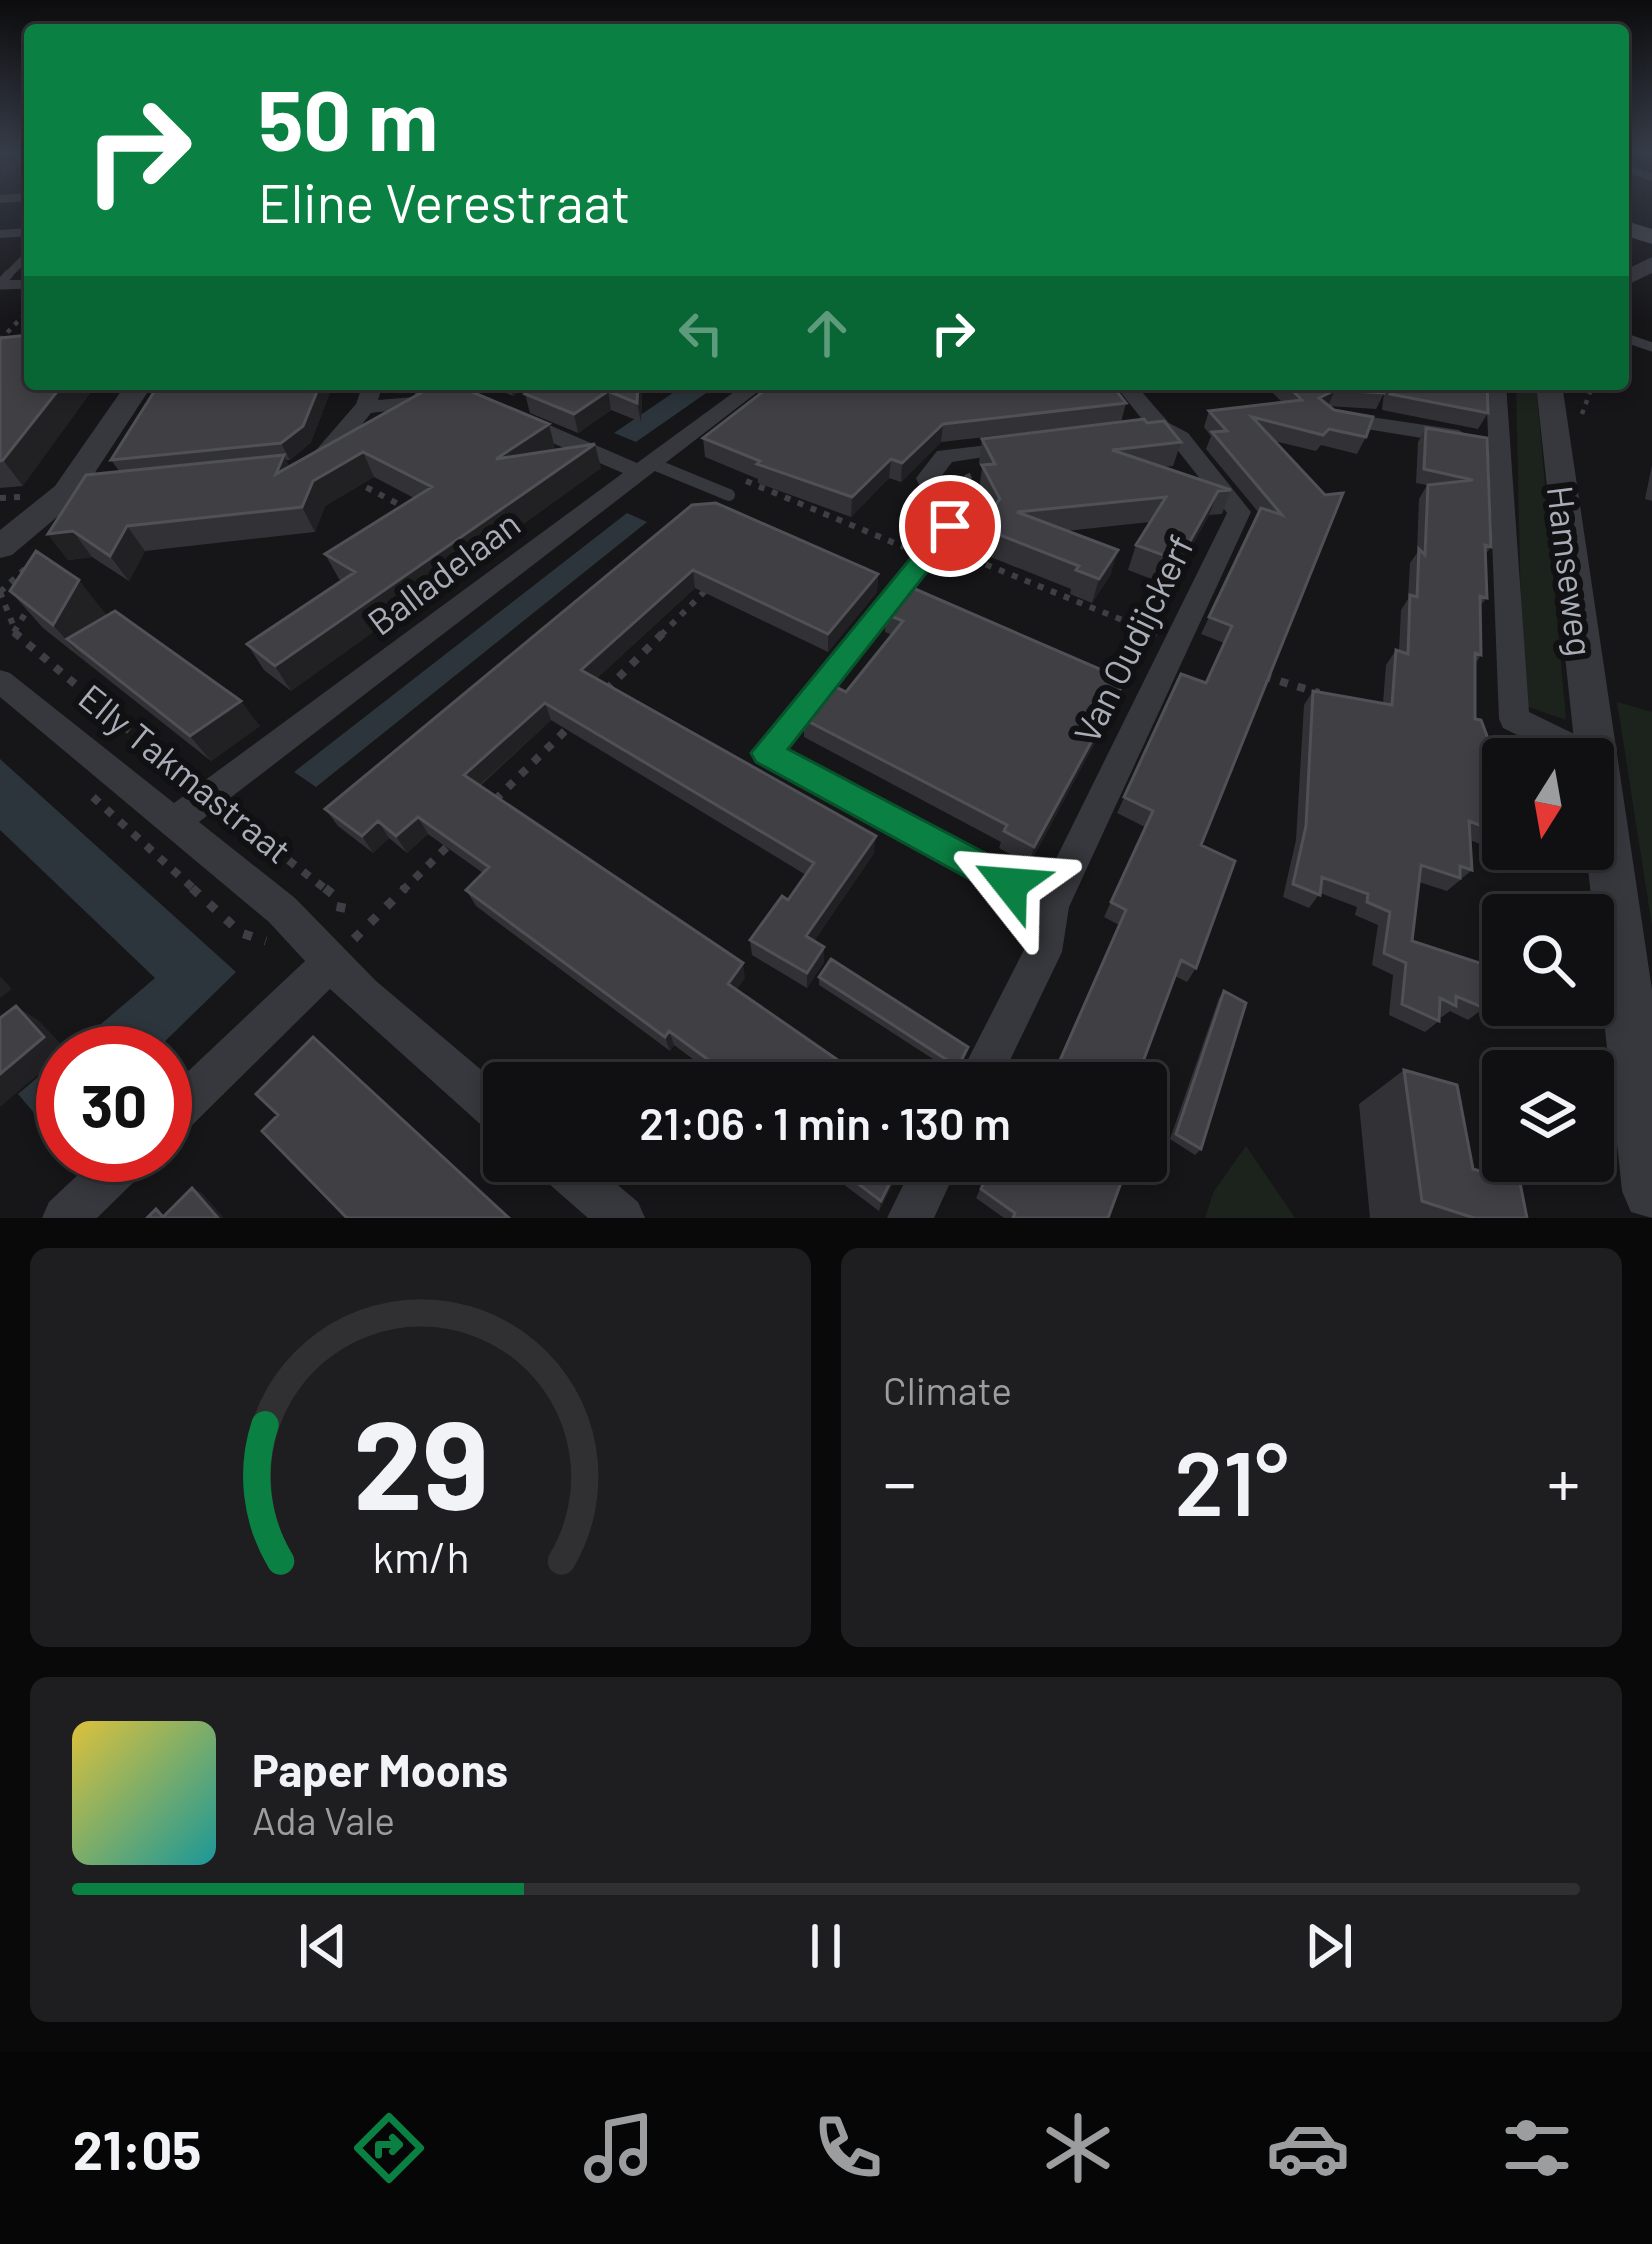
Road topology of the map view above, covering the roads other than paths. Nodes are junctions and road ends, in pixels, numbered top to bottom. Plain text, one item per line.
1 (24, 260) edge
2 (0, 284) edge
3 (137, 390) edge
4 (750, 390) edge
5 (1129, 390) edge
6 (1497, 390) edge
7 (1549, 390) edge
8 (425, 393) edge
9 (369, 396) edge
10 (446, 399) edge
11 (514, 410) edge
12 (1327, 416) edge
13 (1161, 428) junction
14 (1117, 433) edge
15 (1052, 441) edge
16 (1502, 444) junction
17 (307, 467) edge
18 (645, 467) junction
19 (729, 495) dead end
20 (0, 547) edge
21 (0, 681) edge
22 (1553, 738) edge
23 (1578, 738) edge
24 (175, 821) junction
25 (1599, 870) edge
26 (1051, 906) junction
27 (330, 963) junction
28 (988, 1062) edge
29 (192, 1096) edge
30 (483, 1098) edge
31 (103, 1182) edge
32 (580, 1182) edge
33 (928, 1182) edge
34 (1652, 1191) edge
35 (65, 1218) edge
36 (622, 1218) edge
37 (910, 1218) edge

1 - 2 lane
3 - 20 street
4 - 18 street, Balladelaan
5 - 13 street
6 - 16 street, Hamseweg
7 - 23 street, Hamseweg
8 - 9 street
8 - 10 street
9 - 17 street
11 - 18 street
12 - 16 street
13 - 14 street
13 - 26 street, Van Oudijckerf
15 - 26 street
16 - 22 street, Hamseweg
18 - 19 lane
18 - 24 street, Balladelaan
21 - 24 street, Elly Takmastraat
24 - 27 street, Elly Takmastraat
25 - 34 street, Hamseweg
26 - 28 street, Van Oudijckerf
27 - 29 street
27 - 30 street, Elly Takmastraat
31 - 35 street
32 - 36 street
33 - 37 street

